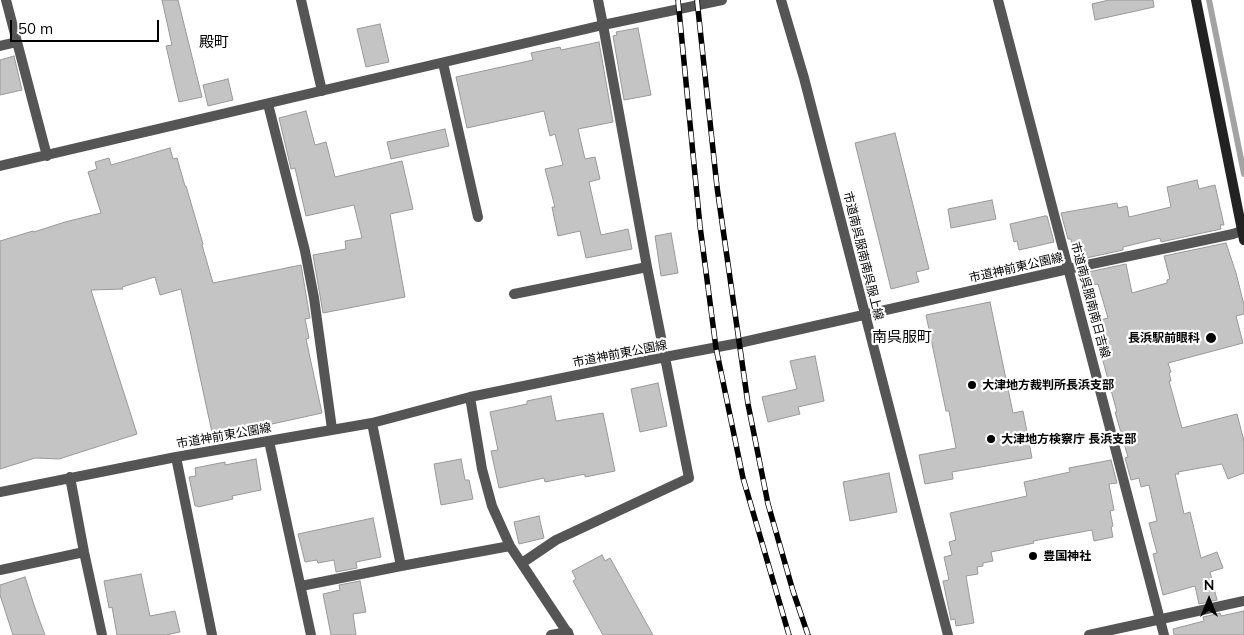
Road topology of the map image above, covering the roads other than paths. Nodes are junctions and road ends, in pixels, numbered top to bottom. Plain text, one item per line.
1 (6, 0) edge
2 (301, 0) edge
3 (598, 0) edge
4 (722, 0) edge
5 (781, 0) edge
6 (998, 0) edge
7 (1196, 0) edge
8 (604, 25) junction
9 (16, 42) junction
10 (0, 46) edge
11 (443, 63) junction
12 (322, 91) junction
13 (268, 104) junction
14 (47, 156) junction
15 (0, 166) edge
16 (478, 217) dead end
17 (1243, 233) edge
18 (647, 267) junction
19 (1068, 269) junction
20 (514, 294) dead end
21 (865, 315) junction
22 (665, 357) junction
23 (470, 397) junction
24 (372, 423) junction
25 (332, 429) junction
26 (269, 440) junction
27 (176, 457) junction
28 (70, 477) junction
29 (0, 492) edge
30 (510, 546) junction
31 (84, 552) junction
32 (522, 563) junction
33 (401, 566) junction
34 (0, 570) edge
35 (301, 586) junction
36 (1244, 600) edge
37 (1160, 620) junction
38 (569, 634) edge
39 (102, 635) edge
40 (212, 635) edge
41 (311, 635) edge
42 (551, 635) edge
43 (948, 635) edge
44 (1089, 635) edge
45 (1164, 635) edge

1 - 9 street
2 - 12 street
3 - 8 street
4 - 8 street
5 - 21 street, 市道南呉服南南呉服上線
6 - 19 street, 市道南呉服南南日吉線
7 - 17 street
8 - 11 street
8 - 18 street
9 - 10 street
9 - 14 street
11 - 12 street
11 - 16 street
12 - 13 street
13 - 14 street
13 - 25 street
14 - 15 street
17 - 19 street, 市道神前東公園線
18 - 20 street
18 - 22 street
19 - 21 street, 市道神前東公園線
19 - 37 street, 市道南呉服南南日吉線
21 - 22 street, 市道神前東公園線
21 - 43 street, 市道南呉服南南呉服上線
22 - 23 street, 市道神前東公園線
22 - 32 street
23 - 24 street, 市道神前東公園線
23 - 30 street
24 - 25 street, 市道神前東公園線
24 - 33 street
25 - 26 street, 市道神前東公園線
26 - 27 street, 市道神前東公園線
26 - 35 street
27 - 28 street, 市道神前東公園線
27 - 40 street
28 - 29 street, 市道神前東公園線
28 - 31 street
30 - 32 street
30 - 33 street
31 - 34 street
31 - 39 street
32 - 38 street
33 - 35 street
35 - 41 street
36 - 37 street
37 - 44 street
37 - 45 street, 市道南呉服南南日吉線
38 - 42 street

